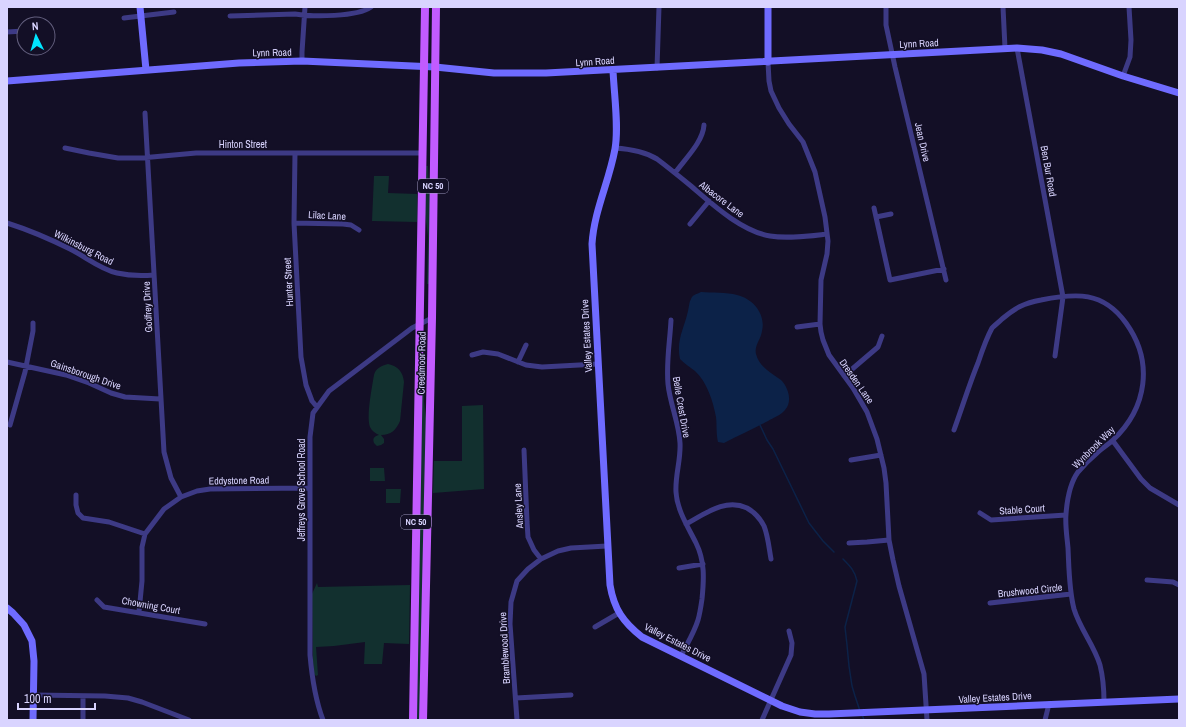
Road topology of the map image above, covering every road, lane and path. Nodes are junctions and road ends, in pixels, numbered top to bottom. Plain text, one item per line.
1 (140, 7) edge
2 (305, 7) edge
3 (371, 7) edge
4 (425, 7) edge
5 (436, 7) edge
6 (659, 7) edge
7 (768, 7) edge
8 (886, 7) edge
9 (1003, 7) edge
10 (1129, 7) edge
11 (174, 12) dead end
12 (140, 15) junction
13 (230, 16) dead end
14 (304, 16) junction
15 (124, 18) dead end
16 (1005, 48) junction
17 (1017, 48) junction
18 (893, 54) junction
19 (302, 61) junction
20 (768, 62) junction
21 (424, 66) junction
22 (435, 67) junction
23 (657, 68) junction
24 (146, 70) junction
25 (613, 70) junction
26 (1123, 76) junction
27 (7, 81) edge
28 (1179, 93) edge
29 (145, 113) dead end
30 (704, 125) dead end
31 (65, 148) dead end
32 (615, 148) junction
33 (295, 153) junction
34 (423, 153) junction
35 (148, 158) junction
36 (675, 173) junction
37 (709, 201) junction
38 (874, 208) dead end
39 (891, 214) dead end
40 (876, 217) junction
41 (7, 223) edge
42 (294, 223) junction
43 (690, 224) dead end
44 (359, 230) dead end
45 (828, 234) junction
46 (944, 269) junction
47 (154, 275) junction
48 (946, 280) dead end
49 (1063, 296) junction
50 (432, 318) junction
51 (671, 320) dead end
52 (33, 323) dead end
53 (420, 324) junction
54 (820, 324) junction
55 (796, 327) dead end
56 (882, 336) dead end
57 (526, 345) dead end
58 (472, 355) dead end
59 (1056, 356) dead end
60 (7, 362) edge
61 (518, 362) junction
62 (598, 364) junction
63 (26, 366) junction
64 (844, 376) junction
65 (160, 399) junction
66 (317, 407) junction
67 (10, 425) dead end
68 (954, 430) dead end
69 (1113, 441) junction
70 (524, 450) dead end
71 (881, 455) junction
72 (851, 460) dead end
73 (309, 488) junction
74 (76, 495) dead end
75 (181, 497) junction
76 (1179, 505) edge
77 (980, 513) dead end
78 (1066, 515) junction
79 (686, 524) junction
80 (145, 534) junction
81 (889, 540) junction
82 (849, 543) dead end
83 (607, 546) junction
84 (540, 559) junction
85 (771, 559) dead end
86 (703, 564) junction
87 (679, 568) dead end
88 (1147, 580) dead end
89 (1179, 585) edge
90 (1071, 594) junction
91 (97, 600) dead end
92 (990, 603) dead end
93 (7, 608) edge
94 (139, 612) junction
95 (619, 613) junction
96 (205, 624) dead end
97 (595, 627) dead end
98 (789, 631) dead end
99 (681, 656) junction
100 (33, 695) junction
101 (571, 695) dead end
102 (83, 696) junction
103 (516, 698) junction
104 (1179, 699) edge
105 (771, 700) junction
106 (1104, 702) junction
107 (1049, 704) junction
108 (927, 710) junction
109 (829, 717) edge
110 (33, 720) edge
111 (83, 720) edge
112 (189, 720) edge
113 (323, 720) edge
114 (413, 720) edge
115 (423, 720) edge
116 (517, 720) edge
117 (762, 720) edge
118 (928, 720) edge
119 (1045, 720) edge

1 - 12 street
2 - 14 street
3 - 14 street
4 - 21 main road, Creedmoor Road / NC 50
5 - 22 main road, Creedmoor Road / NC 50
6 - 23 street
7 - 20 street
8 - 18 street, Jean Drive
9 - 16 street
10 - 26 street
11 - 12 street
12 - 15 street
12 - 24 street
13 - 14 street
14 - 19 street
16 - 17 street, Lynn Road
16 - 18 street, Lynn Road
17 - 26 street, Lynn Road
17 - 49 street, Ben Bur Road
18 - 20 street, Lynn Road
18 - 46 street, Jean Drive
19 - 21 street, Lynn Road
19 - 24 street, Lynn Road
20 - 23 street, Lynn Road
20 - 45 street, Dresden Lane
21 - 22 street, Lynn Road
21 - 34 main road, Creedmoor Road / NC 50
22 - 25 street, Lynn Road
22 - 50 main road, Creedmoor Road / NC 50
23 - 25 street, Lynn Road
24 - 27 street, Lynn Road
25 - 32 street, Valley Estates Drive
26 - 28 street, Lynn Road
29 - 35 street, Godfrey Drive
30 - 36 street
31 - 35 street, Hinton Street
32 - 36 street, Albacore Lane
32 - 62 street, Valley Estates Drive
33 - 34 street, Hinton Street
33 - 35 street, Hinton Street
33 - 42 street, Hunter Street
34 - 53 main road, Creedmoor Road / NC 50
35 - 47 street, Godfrey Drive
36 - 37 street, Albacore Lane
37 - 43 street
37 - 45 street, Albacore Lane
38 - 40 street
39 - 40 street
40 - 46 street
41 - 47 street, Wilkinsburg Road
42 - 44 street, Lilac Lane
42 - 66 street, Hunter Street
45 - 54 street, Dresden Lane
46 - 48 street, Jean Drive
47 - 65 street, Godfrey Drive
49 - 59 street, Ben Bur Road
49 - 68 street, Wynbrook Way
49 - 69 street, Wynbrook Way
50 - 53 street, Jeffreys Grove School Road
50 - 115 main road, Creedmoor Road / NC 50
51 - 79 street, Belle Crest Drive
52 - 63 street
53 - 66 street, Jeffreys Grove School Road
53 - 114 main road, Creedmoor Road / NC 50
54 - 55 street
54 - 64 street, Dresden Lane
56 - 64 street
57 - 61 street
58 - 61 street
60 - 63 street, Gainsborough Drive
61 - 62 street
62 - 83 street, Valley Estates Drive
63 - 65 street, Gainsborough Drive
63 - 67 street
64 - 71 street, Dresden Lane
65 - 75 street, Godfrey Drive
66 - 73 street, Jeffreys Grove School Road
69 - 76 street
69 - 78 street, Wynbrook Way
70 - 84 street, Ansley Lane
71 - 72 street
71 - 81 street, Dresden Lane
73 - 75 street, Eddystone Road
73 - 113 street, Jeffreys Grove School Road
74 - 80 street
75 - 80 street, Eddystone Road
77 - 78 street, Stable Court
78 - 90 street, Wynbrook Way
79 - 85 street
79 - 86 street, Belle Crest Drive
80 - 94 street, Eddystone Road
81 - 82 street
81 - 108 street, Dresden Lane
83 - 84 street, Bramblewood Drive
83 - 95 street, Valley Estates Drive
84 - 103 street, Bramblewood Drive
86 - 87 street
86 - 99 street, Belle Crest Drive
88 - 89 street
90 - 92 street, Brushwood Circle
90 - 106 street, Wynbrook Way
91 - 94 street, Chowning Court
93 - 100 street
94 - 96 street, Chowning Court
95 - 97 street
95 - 99 street, Valley Estates Drive
98 - 105 street
99 - 105 street, Valley Estates Drive
100 - 102 street
100 - 110 street
101 - 103 street
102 - 111 street
102 - 112 street
103 - 116 street, Bramblewood Drive
104 - 106 street, Valley Estates Drive
105 - 109 street, Valley Estates Drive
105 - 117 street
106 - 107 street, Valley Estates Drive
107 - 108 street, Valley Estates Drive
107 - 119 street
108 - 109 street, Valley Estates Drive
108 - 118 street, Dresden Lane

